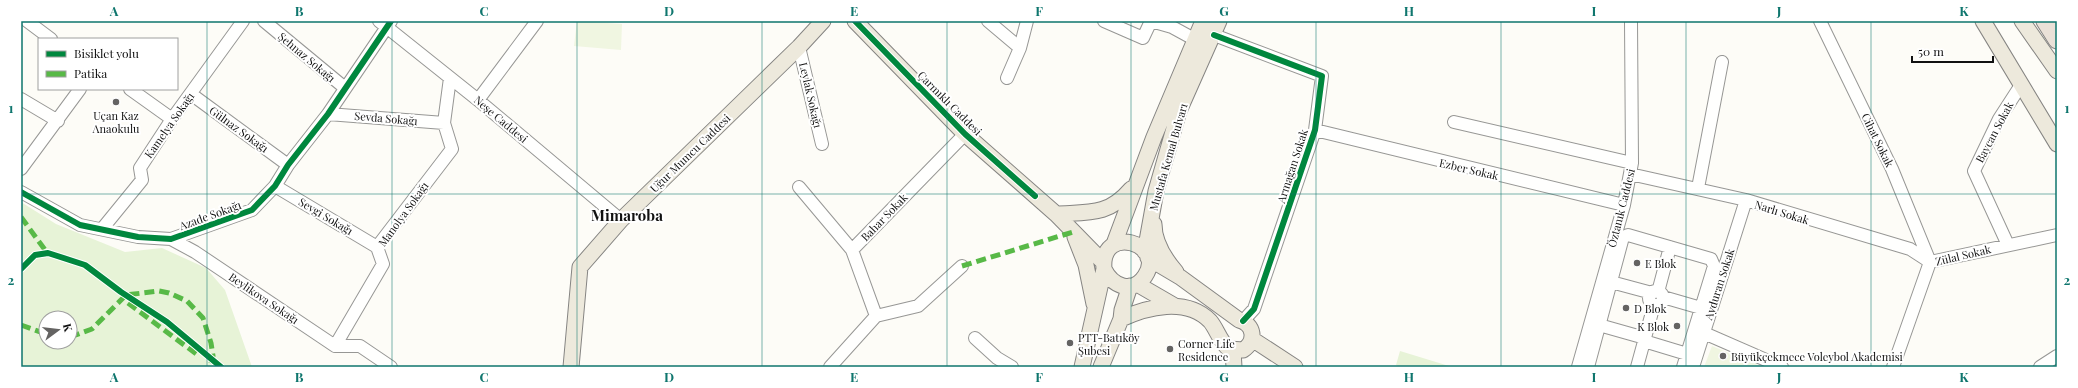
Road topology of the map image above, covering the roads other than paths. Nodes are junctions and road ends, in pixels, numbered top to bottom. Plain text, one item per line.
1 (27, 21) edge
2 (243, 21) edge
3 (537, 21) edge
4 (823, 21) edge
5 (855, 21) edge
6 (988, 21) edge
7 (1027, 21) edge
8 (1104, 21) edge
9 (1203, 21) edge
10 (1631, 21) edge
11 (1820, 21) edge
12 (1983, 21) edge
13 (2022, 21) edge
14 (2045, 21) edge
15 (269, 22) edge
16 (386, 23) edge
17 (1216, 28) edge
18 (50, 38) edge
19 (1194, 39) junction
20 (2057, 40) edge
21 (1021, 44) junction
22 (799, 47) junction
23 (1722, 62) dead end
24 (2057, 71) edge
25 (450, 78) junction
26 (1007, 78) dead end
27 (2021, 85) junction
28 (345, 88) junction
29 (79, 90) edge
30 (131, 90) edge
31 (191, 94) junction
32 (21, 100) edge
33 (478, 100) junction
34 (328, 114) junction
35 (172, 119) junction
36 (58, 121) junction
37 (1454, 122) dead end
38 (444, 123) junction
39 (1315, 130) junction
40 (965, 134) junction
41 (822, 144) dead end
42 (2057, 144) edge
43 (288, 165) junction
44 (21, 169) edge
45 (1631, 169) junction
46 (1138, 180) junction
47 (275, 186) junction
48 (799, 187) dead end
49 (1698, 188) junction
50 (21, 192) edge
51 (1154, 200) junction
52 (1746, 200) junction
53 (1624, 205) junction
54 (1056, 214) junction
55 (621, 220) junction
56 (102, 229) junction
57 (1073, 232) junction
58 (2057, 235) edge
59 (171, 239) junction
60 (2008, 245) junction
61 (377, 247) junction
62 (1670, 247) junction
63 (852, 250) junction
64 (1147, 255) junction
65 (1108, 256) junction
66 (1930, 262) junction
67 (962, 266) dead end
68 (1180, 277) junction
69 (1611, 282) junction
70 (1134, 285) junction
71 (1656, 297) junction
72 (1178, 307) junction
73 (1701, 308) junction
74 (1095, 310) junction
75 (876, 316) junction
76 (1121, 319) junction
77 (1241, 320) junction
78 (1599, 325) junction
79 (1704, 333) junction
80 (975, 338) dead end
81 (1222, 339) junction
82 (1252, 339) junction
83 (1645, 339) junction
84 (335, 346) junction
85 (1233, 350) junction
86 (1687, 354) junction
87 (2057, 356) edge
88 (391, 367) edge
89 (571, 367) edge
90 (830, 367) edge
91 (1012, 367) edge
92 (1082, 367) edge
93 (1101, 367) edge
94 (1234, 367) edge
95 (1295, 367) edge
96 (1578, 367) edge
97 (1588, 367) edge
98 (1637, 367) edge
99 (1683, 367) edge
100 (1693, 367) edge
101 (1782, 367) edge
102 (1893, 367) edge
103 (2040, 367) edge

1 - 18 street
2 - 31 street, Kamelya Sokağı
3 - 33 street
4 - 22 main road, Uğur Mumcu Caddesi
5 - 40 main road, Çarmıklı Caddesi
6 - 21 street
7 - 21 street
8 - 19 street
9 - 19 main road, Mustafa Kemal Bulvarı
10 - 45 street, Öztanık Caddesi
11 - 66 street, Cihat Sokak
12 - 27 main road
13 - 24 main road
14 - 20 highway
15 - 28 street, Şehnaz Sokağı
16 - 25 street, Neşe Caddesi
16 - 28 street, Azade Sokağı
17 - 39 street, Armağan Sokak
17 - 51 main road, Mustafa Kemal Bulvarı
19 - 46 main road, Mustafa Kemal Bulvarı
21 - 26 street
22 - 41 street, Leylak Sokağı
22 - 55 main road, Uğur Mumcu Caddesi
23 - 49 street
25 - 33 street, Neşe Caddesi
25 - 38 street, Manolya Sokağı
27 - 42 main road
27 - 60 street, Baycan Sokak
28 - 34 street, Azade Sokağı
29 - 36 street
30 - 35 street
31 - 35 street, Kamelya Sokağı
31 - 43 street, Gülnaz Sokağı
32 - 36 street
33 - 55 street, Neşe Caddesi
34 - 38 street, Sevda Sokağı
34 - 43 street, Azade Sokağı
35 - 56 street, Kamelya Sokağı
36 - 44 street
37 - 45 street, Narlı Sokak
38 - 61 street, Manolya Sokağı
39 - 53 street, Ezber Sokak
39 - 77 street, Armağan Sokak
40 - 54 main road, Çarmıklı Caddesi
40 - 63 street, Bahar Sokak
43 - 47 street, Azade Sokağı
45 - 49 street, Narlı Sokak
45 - 53 street, Öztanık Caddesi
46 - 54 main road
46 - 65 main road, Mustafa Kemal Bulvarı
47 - 59 street, Azade Sokağı
47 - 61 street, Sevgi Sokağı
48 - 63 street
49 - 52 street, Narlı Sokak
50 - 56 street, Azade Sokağı
51 - 64 main road, Mustafa Kemal Bulvarı
51 - 68 main road
52 - 66 street, Narlı Sokak
52 - 79 street, Ayduran Sokak
53 - 96 street, Öztanık Caddesi
54 - 57 main road, Çarmıklı Caddesi
54 - 65 main road
55 - 89 main road, Uğur Mumcu Caddesi
56 - 59 street, Azade Sokağı
57 - 65 main road, Çarmıklı Caddesi
57 - 74 main road
58 - 60 street, Zülal Sokak
59 - 84 street, Beylikova Sokağı
60 - 66 street, Zülal Sokak
61 - 84 street, Manolya Sokağı
62 - 69 street
62 - 71 street
62 - 73 street
63 - 75 street, Bahar Sokak
64 - 65 main road
64 - 68 main road
64 - 70 main road
65 - 70 main road
65 - 74 main road, Mustafa Kemal Bulvarı
66 - 102 street, Zülal Sokak
67 - 75 street
68 - 77 main road
69 - 71 street
69 - 78 street
70 - 72 main road
70 - 76 main road
71 - 73 street
71 - 83 street
72 - 76 main road
72 - 81 main road
73 - 86 street
74 - 92 main road, Mustafa Kemal Bulvarı
75 - 90 street
76 - 93 main road
77 - 81 main road
77 - 82 main road
78 - 83 street
78 - 97 street
79 - 100 street, Ayduran Sokak
79 - 101 street
80 - 91 street
81 - 85 main road
82 - 85 main road
82 - 95 main road
83 - 86 street
83 - 98 street
84 - 88 street
85 - 94 main road
86 - 99 street
87 - 103 street

